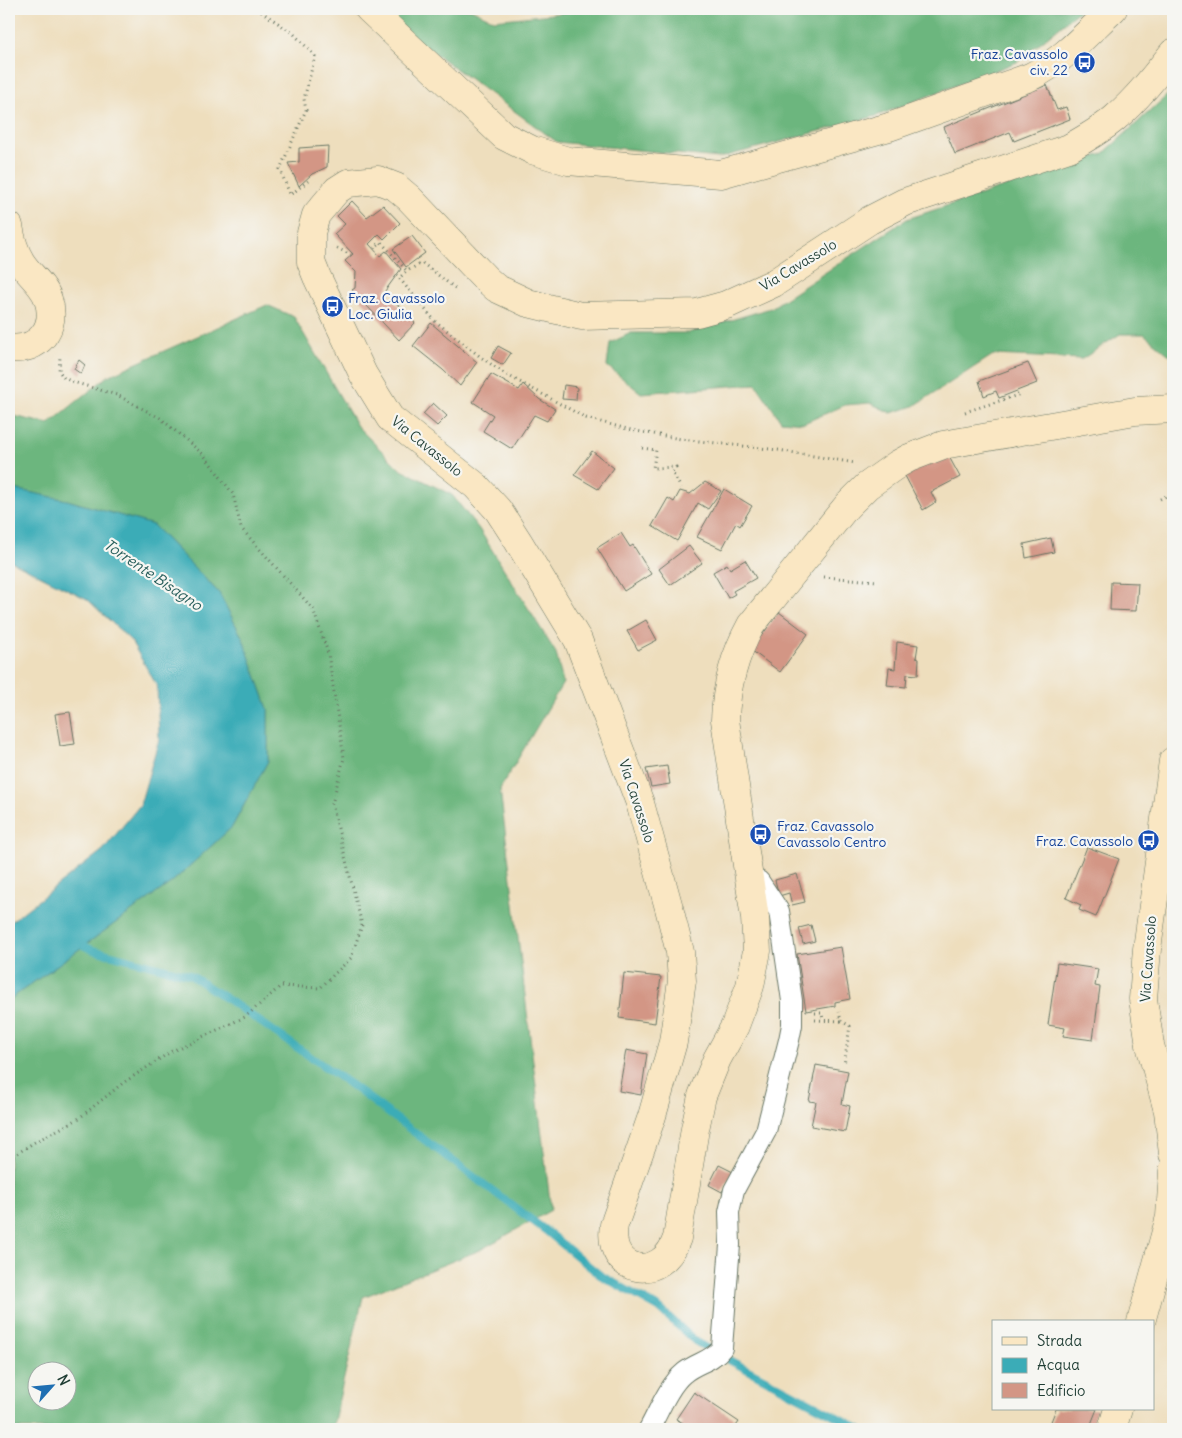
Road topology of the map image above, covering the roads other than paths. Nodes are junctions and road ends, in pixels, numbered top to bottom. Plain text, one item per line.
1 (368, 9) edge
2 (1113, 9) edge
3 (1173, 53) edge
4 (9, 226) edge
5 (9, 348) edge
6 (1173, 409) edge
7 (1173, 761) edge
8 (749, 878) junction
9 (1173, 1154) edge
10 (1173, 1170) edge
11 (1142, 1320) edge
12 (1118, 1410) edge
13 (649, 1429) edge
14 (1112, 1429) edge

1 - 2 main road
3 - 8 main road, Via Cavassolo
4 - 5 main road
6 - 8 main road, Via Cavassolo
7 - 9 main road, Via Cavassolo
8 - 13 street
10 - 11 main road
12 - 14 main road

